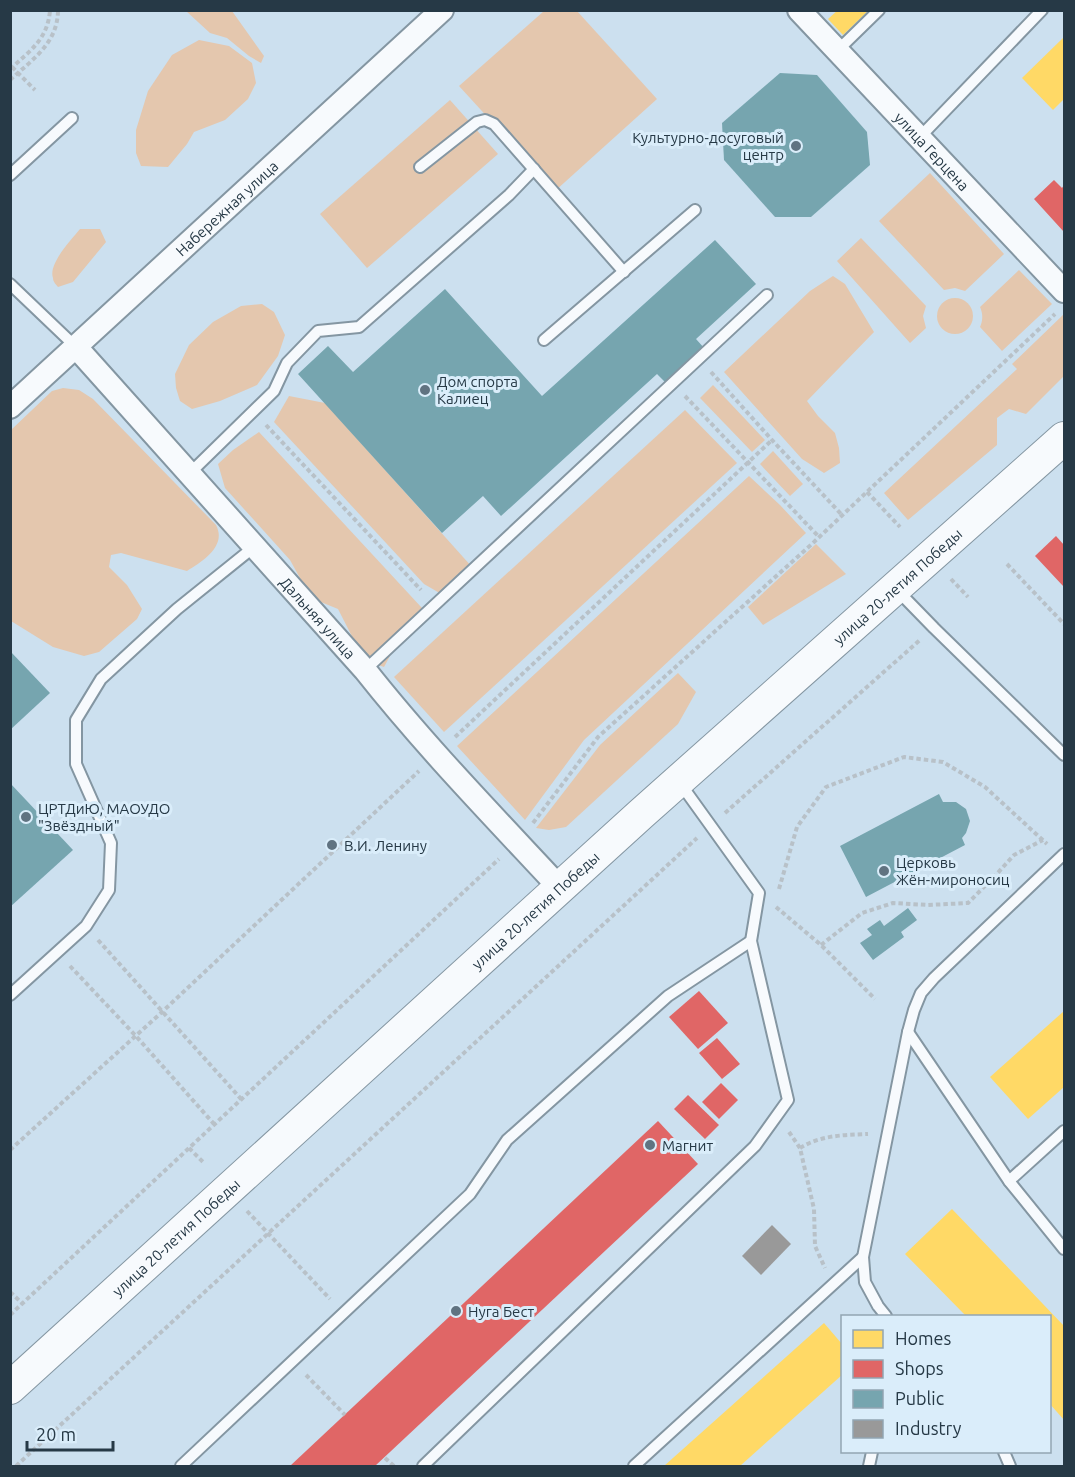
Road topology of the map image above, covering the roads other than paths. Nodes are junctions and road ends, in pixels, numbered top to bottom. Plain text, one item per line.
1 (442, 10) edge
2 (799, 10) edge
3 (879, 10) edge
4 (1042, 10) edge
5 (837, 51) junction
6 (72, 118) dead end
7 (919, 138) junction
8 (420, 167) dead end
9 (534, 169) junction
10 (10, 175) edge
11 (695, 210) dead end
12 (624, 272) junction
13 (10, 284) edge
14 (767, 295) dead end
15 (1063, 299) edge
16 (544, 340) dead end
17 (76, 347) junction
18 (10, 407) edge
19 (1065, 438) edge
20 (189, 474) junction
21 (254, 547) junction
22 (896, 588) junction
23 (365, 670) junction
24 (1065, 755) edge
25 (678, 781) junction
26 (1063, 855) edge
27 (560, 888) junction
28 (751, 941) junction
29 (10, 995) edge
30 (908, 1032) junction
31 (1065, 1131) edge
32 (1009, 1181) junction
33 (1065, 1249) edge
34 (863, 1257) junction
35 (885, 1315) edge
36 (10, 1388) edge
37 (1004, 1453) edge
38 (181, 1467) edge
39 (423, 1467) edge
40 (634, 1467) edge
41 (1010, 1467) edge

1 - 17 street, Набережная улица
2 - 5 street, улица Герцена
3 - 5 lane
4 - 7 lane
5 - 7 street, улица Герцена
6 - 10 lane
7 - 15 street, улица Герцена
8 - 9 lane
9 - 12 lane
9 - 20 lane
11 - 12 lane
12 - 16 lane
13 - 17 lane
14 - 23 lane
17 - 18 street, Набережная улица
17 - 20 street, Дальняя улица
19 - 22 street, улица 20-летия Победы
20 - 21 street, Дальняя улица
21 - 23 street, Дальняя улица
21 - 29 lane
22 - 24 lane
22 - 25 street, улица 20-летия Победы
23 - 27 street, Дальняя улица
25 - 27 street, улица 20-летия Победы
25 - 28 lane
26 - 30 lane
27 - 36 street, улица 20-летия Победы
28 - 38 lane
28 - 39 lane
30 - 32 lane
30 - 34 lane
31 - 32 lane
32 - 33 lane
34 - 35 lane
34 - 40 lane
37 - 41 lane

